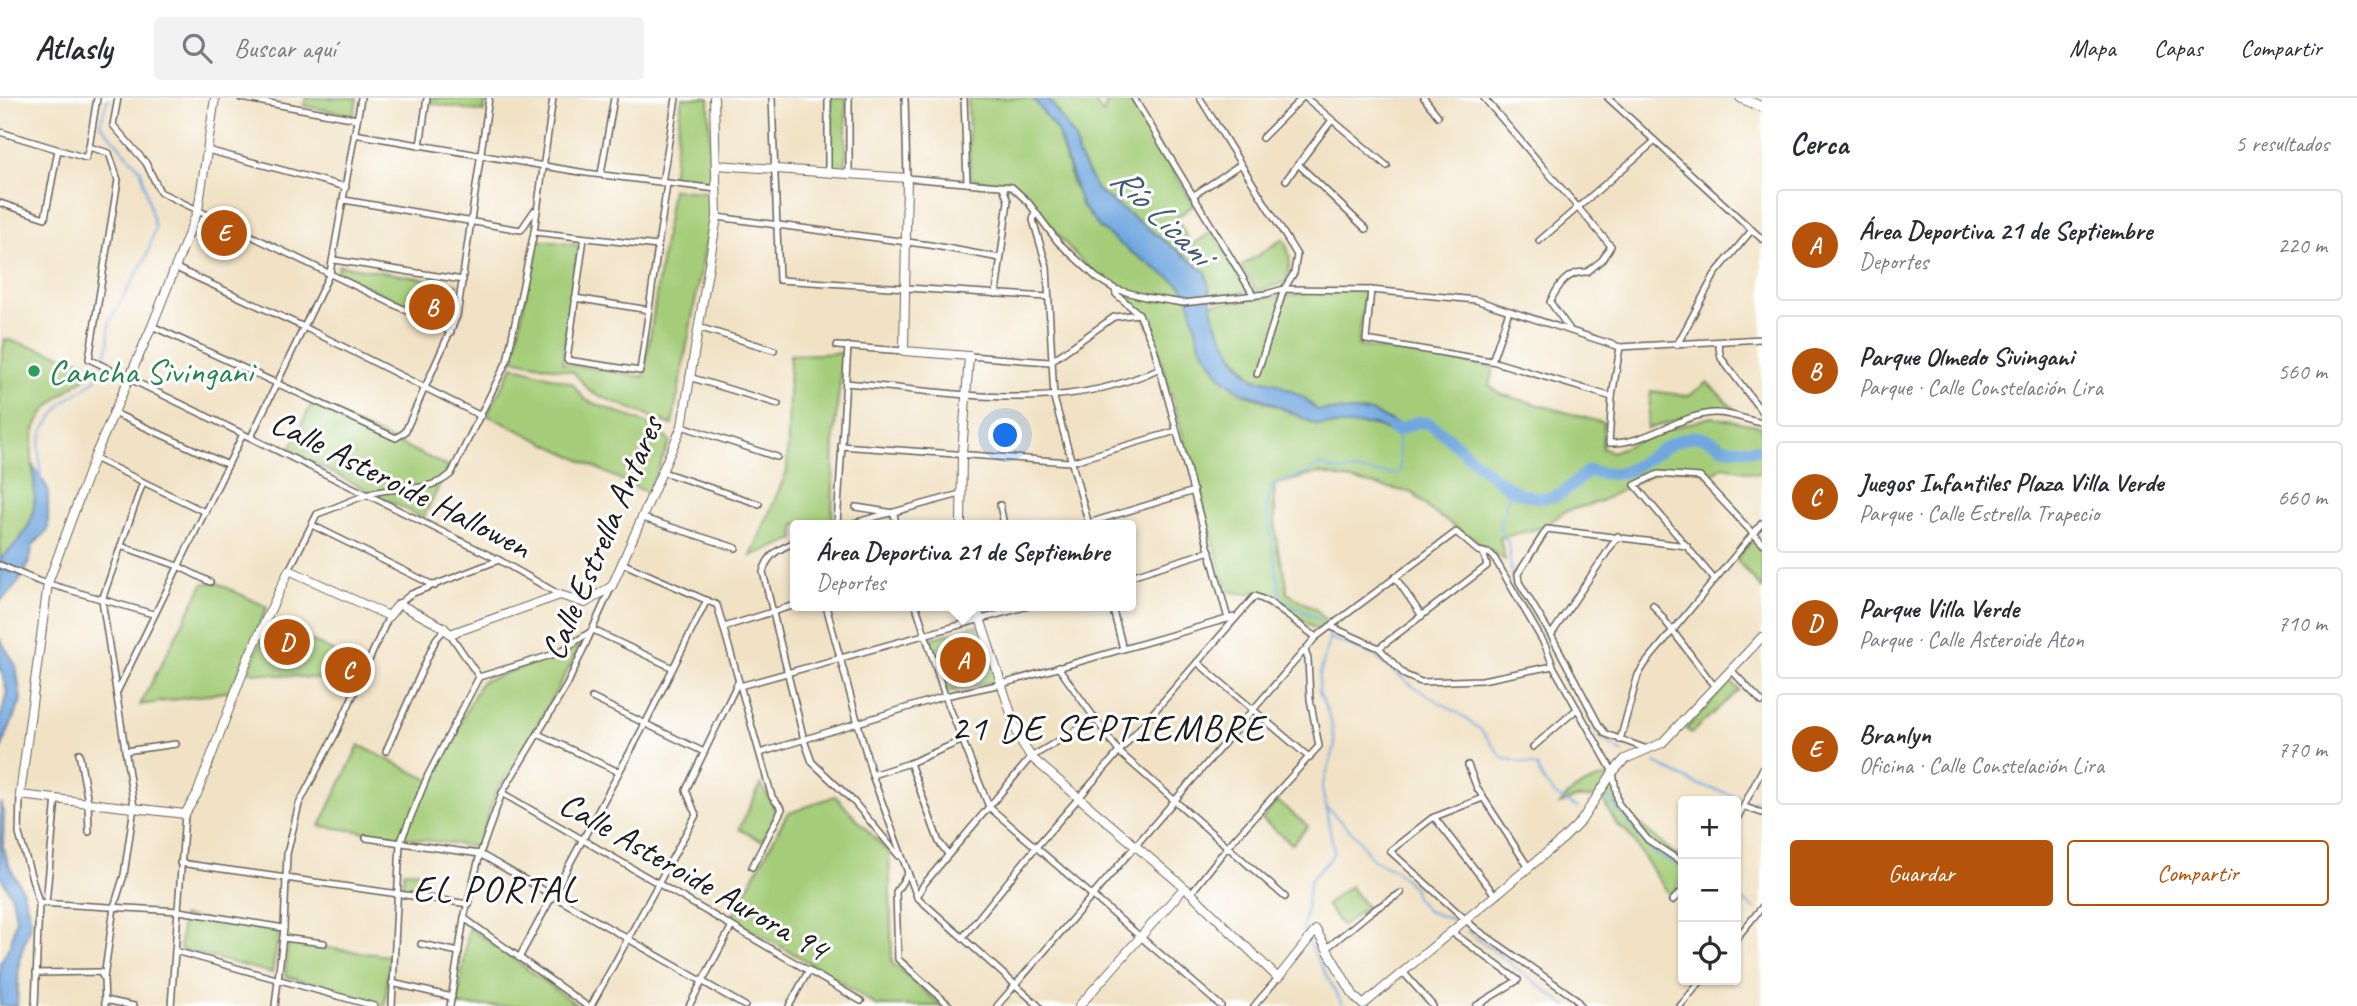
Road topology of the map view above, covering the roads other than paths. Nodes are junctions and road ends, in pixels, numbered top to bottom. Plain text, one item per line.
1 (97, 98) edge
2 (118, 98) edge
3 (215, 98) edge
4 (241, 98) edge
5 (360, 98) edge
6 (427, 98) edge
7 (489, 98) edge
8 (552, 98) edge
9 (614, 98) edge
10 (677, 98) edge
11 (714, 98) edge
12 (772, 98) edge
13 (828, 98) edge
14 (849, 98) edge
15 (905, 98) edge
16 (964, 98) edge
17 (1134, 98) edge
18 (1200, 98) edge
19 (1304, 98) edge
20 (1424, 98) edge
21 (1484, 98) edge
22 (1608, 98) edge
23 (1741, 98) edge
24 (1762, 107) edge
25 (1438, 116) dead end
26 (357, 119) junction
27 (1332, 120) junction
28 (0, 132) edge
29 (354, 134) junction
30 (1262, 138) dead end
31 (1655, 141) junction
32 (420, 146) junction
33 (89, 147) junction
34 (58, 150) junction
35 (207, 150) junction
36 (481, 155) junction
37 (1241, 164) junction
38 (1298, 164) junction
39 (543, 165) junction
40 (716, 165) junction
41 (1387, 166) dead end
42 (775, 168) junction
43 (828, 172) junction
44 (601, 174) junction
45 (849, 174) junction
46 (906, 178) junction
47 (1286, 180) dead end
48 (967, 183) junction
49 (665, 184) junction
50 (1002, 186) junction
51 (346, 187) junction
52 (718, 189) junction
53 (1194, 195) junction
54 (344, 201) junction
55 (0, 203) edge
56 (535, 209) junction
57 (1577, 209) junction
58 (198, 210) junction
59 (1035, 211) junction
60 (718, 217) junction
61 (471, 220) junction
62 (777, 224) junction
63 (1366, 229) dead end
64 (1752, 230) junction
65 (534, 232) junction
66 (584, 237) junction
67 (1762, 239) edge
68 (1539, 241) dead end
69 (905, 243) junction
70 (658, 246) junction
71 (1000, 258) junction
72 (334, 260) junction
73 (176, 268) junction
74 (331, 273) junction
75 (463, 280) junction
76 (1115, 289) junction
77 (1284, 289) junction
78 (1371, 289) junction
79 (907, 290) junction
80 (996, 294) junction
81 (1048, 296) junction
82 (1254, 296) junction
83 (575, 299) junction
84 (649, 310) junction
85 (1508, 311) junction
86 (1139, 314) junction
87 (152, 326) junction
88 (698, 327) junction
89 (306, 328) junction
90 (1571, 330) junction
91 (451, 332) junction
92 (1762, 339) edge
93 (1718, 343) junction
94 (1677, 345) junction
95 (837, 346) dead end
96 (848, 346) junction
97 (1620, 347) junction
98 (774, 350) dead end
99 (904, 351) junction
100 (969, 356) junction
101 (1050, 362) junction
102 (1492, 362) junction
103 (1160, 368) junction
104 (1257, 374) dead end
105 (689, 377) junction
106 (126, 379) junction
107 (278, 383) junction
108 (846, 383) junction
109 (426, 387) junction
110 (967, 394) junction
111 (1612, 397) junction
112 (1054, 398) junction
113 (778, 404) dead end
114 (113, 412) junction
115 (1762, 412) edge
116 (481, 416) junction
117 (1762, 423) edge
118 (682, 426) junction
119 (1177, 431) junction
120 (243, 434) junction
121 (251, 437) junction
122 (841, 446) junction
123 (962, 454) junction
124 (93, 457) junction
125 (777, 457) dead end
126 (1070, 462) junction
127 (228, 465) junction
128 (663, 472) junction
129 (143, 482) junction
130 (1194, 491) junction
131 (960, 494) junction
132 (368, 495) junction
133 (759, 504) dead end
134 (1000, 505) dead end
135 (856, 507) dead end
136 (205, 512) junction
137 (894, 513) junction
138 (643, 518) junction
139 (836, 520) edge
140 (866, 520) edge
141 (895, 520) edge
142 (961, 520) edge
143 (1003, 520) edge
144 (1086, 520) edge
145 (1103, 520) edge
146 (1762, 523) edge
147 (312, 526) junction
148 (1754, 533) junction
149 (1618, 536) junction
150 (1762, 543) edge
151 (790, 544) edge
152 (121, 546) junction
153 (1687, 546) junction
154 (736, 548) dead end
155 (1210, 551) junction
156 (1483, 551) junction
157 (499, 561) junction
158 (624, 564) junction
159 (0, 565) edge
160 (178, 566) junction
161 (289, 570) junction
162 (1136, 574) edge
163 (1395, 578) junction
164 (1714, 579) junction
165 (210, 582) dead end
166 (48, 583) junction
167 (435, 586) junction
168 (612, 586) junction
169 (560, 595) junction
170 (102, 600) junction
171 (707, 600) junction
172 (399, 604) junction
173 (1653, 605) dead end
174 (790, 607) edge
175 (827, 611) edge
176 (918, 611) edge
177 (978, 611) edge
178 (1010, 611) edge
179 (1113, 611) edge
180 (772, 612) junction
181 (153, 614) junction
182 (389, 616) junction
183 (1422, 616) junction
184 (1232, 618) junction
185 (980, 619) junction
186 (724, 627) junction
187 (1332, 627) junction
188 (593, 630) junction
189 (1673, 631) junction
190 (448, 632) junction
191 (925, 634) junction
192 (1551, 635) junction
193 (1316, 637) junction
194 (1762, 637) edge
195 (1379, 648) junction
196 (1123, 649) junction
197 (1305, 651) junction
198 (839, 659) junction
199 (1197, 662) junction
200 (1553, 666) junction
201 (673, 667) junction
202 (1058, 667) junction
203 (1731, 670) junction
204 (788, 673) junction
205 (479, 677) junction
206 (739, 683) junction
207 (1002, 684) junction
208 (1715, 687) junction
209 (117, 692) junction
210 (945, 696) junction
211 (592, 698) dead end
212 (1762, 702) edge
213 (1577, 709) junction
214 (1252, 711) junction
215 (1097, 718) junction
216 (645, 724) junction
217 (858, 724) junction
218 (538, 734) junction
219 (804, 740) junction
220 (963, 740) junction
221 (1620, 740) junction
222 (176, 744) dead end
223 (1533, 747) dead end
224 (1650, 750) junction
225 (125, 751) junction
226 (386, 751) dead end
227 (704, 752) junction
228 (1119, 752) junction
229 (79, 753) dead end
230 (760, 753) junction
231 (1031, 757) junction
232 (1310, 758) junction
233 (911, 763) junction
234 (1468, 765) dead end
235 (1762, 770) edge
236 (620, 772) junction
237 (1613, 772) junction
238 (872, 775) junction
239 (1753, 792) junction
240 (502, 793) junction
241 (20, 795) junction
242 (1762, 795) edge
243 (56, 798) junction
244 (1483, 798) junction
245 (1079, 799) junction
246 (1174, 801) junction
247 (88, 802) junction
248 (134, 807) junction
249 (989, 807) junction
250 (1745, 807) junction
251 (1741, 813) edge
252 (1762, 813) edge
253 (186, 814) junction
254 (1434, 817) junction
255 (89, 832) dead end
256 (366, 838) dead end
257 (582, 842) junction
258 (400, 843) junction
259 (1229, 845) junction
260 (1134, 846) junction
261 (1036, 847) junction
262 (480, 854) junction
263 (948, 854) junction
264 (902, 860) junction
265 (1678, 860) edge
266 (180, 863) junction
267 (752, 867) dead end
268 (1529, 868) junction
269 (908, 873) junction
270 (285, 878) junction
271 (658, 885) junction
272 (1187, 890) junction
273 (398, 893) junction
274 (1401, 893) dead end
275 (1092, 894) junction
276 (1495, 895) junction
277 (1678, 895) edge
278 (553, 896) junction
279 (917, 897) junction
280 (1285, 897) dead end
281 (1672, 901) dead end
282 (43, 903) junction
283 (469, 904) junction
284 (1762, 907) edge
285 (114, 908) junction
286 (179, 911) junction
287 (464, 918) junction
288 (1467, 918) junction
289 (732, 926) junction
290 (284, 928) junction
291 (1453, 933) junction
292 (1741, 933) edge
293 (963, 937) junction
294 (1140, 937) junction
295 (283, 938) junction
296 (628, 939) junction
297 (324, 943) dead end
298 (421, 944) dead end
299 (1327, 948) junction
300 (175, 951) junction
301 (459, 952) junction
302 (519, 958) junction
303 (809, 970) junction
304 (36, 973) junction
305 (1404, 973) junction
306 (104, 978) junction
307 (1278, 978) junction
308 (278, 979) junction
309 (702, 981) junction
310 (1015, 982) junction
311 (392, 983) junction
312 (1698, 985) edge
313 (452, 997) junction
314 (861, 1001) dead end
315 (105, 1003) edge
316 (35, 1006) edge
317 (134, 1006) edge
318 (171, 1006) edge
319 (275, 1006) edge
320 (374, 1006) edge
321 (392, 1006) edge
322 (450, 1006) edge
323 (589, 1006) edge
324 (689, 1006) edge
325 (745, 1006) edge
326 (789, 1006) edge
327 (950, 1006) edge
328 (997, 1006) edge
329 (1039, 1006) edge
330 (1079, 1006) edge
331 (1221, 1006) edge
332 (1254, 1006) edge
333 (1364, 1006) edge
334 (1433, 1006) edge
335 (1476, 1006) edge
336 (1581, 1006) edge
337 (1680, 1006) edge

1 - 33 street
2 - 58 street
3 - 35 street
4 - 26 street
5 - 26 street
6 - 32 street
7 - 36 street
8 - 39 street
9 - 44 street
10 - 49 street
11 - 40 street, Calle Estrella Antares
12 - 42 street
13 - 43 street
14 - 45 street
15 - 46 street
16 - 48 street
17 - 53 street
18 - 37 street
19 - 27 street
19 - 30 street
20 - 25 street
21 - 57 street
22 - 31 street
23 - 24 main road
26 - 29 street
27 - 38 street
27 - 41 street
28 - 34 street
29 - 32 street
29 - 51 street
31 - 57 street
31 - 64 street
32 - 36 street
33 - 34 street
33 - 106 street, Calle Asteroide Hallowen
34 - 55 street
35 - 51 street
35 - 58 street
36 - 39 street
36 - 61 street
37 - 53 street
37 - 77 street
38 - 47 street
38 - 63 street
39 - 44 street
39 - 56 street
40 - 42 street
40 - 52 street, Calle Estrella Antares
42 - 43 street
42 - 62 street
43 - 45 street
44 - 49 street
45 - 46 street
46 - 48 street
46 - 69 street
48 - 50 street
49 - 52 street
49 - 70 street
50 - 59 street
50 - 71 street
51 - 54 street
52 - 60 street, Calle Estrella Antares
53 - 82 street
54 - 61 street
54 - 72 street
56 - 61 street
56 - 65 street
57 - 68 street
57 - 90 street
58 - 73 street
58 - 74 street
59 - 76 street
59 - 81 street
60 - 62 street
60 - 88 street, Calle Estrella Antares
61 - 75 street
62 - 69 street
62 - 79 street
64 - 67 street
64 - 94 street
65 - 66 street
65 - 116 street
66 - 70 street
66 - 83 street
69 - 71 street
69 - 79 street
70 - 84 street
71 - 80 street
72 - 74 street
72 - 75 street
73 - 87 street
73 - 89 street
74 - 89 street
74 - 91 street
75 - 91 street
76 - 82 street
76 - 86 street
77 - 78 street
77 - 82 street
77 - 104 street
78 - 85 street
78 - 102 street
79 - 80 street
79 - 99 street
80 - 81 street
81 - 101 street
83 - 84 street
83 - 84 street
85 - 90 street
85 - 102 street
86 - 101 street
86 - 103 street
87 - 106 street
87 - 107 street
88 - 98 street
88 - 105 street, Calle Estrella Antares
89 - 107 street
89 - 109 street
90 - 97 street
91 - 109 street
92 - 93 street
93 - 94 street
93 - 115 street
94 - 97 street
95 - 96 street
96 - 99 street
96 - 108 street
97 - 111 street
99 - 100 street
100 - 101 street
100 - 110 street
101 - 112 street
102 - 111 street
103 - 112 street
103 - 119 street
105 - 113 street
105 - 118 street, Calle Estrella Antares
106 - 114 street
106 - 120 street, Calle Asteroide Hallowen
107 - 109 street
107 - 121 street
108 - 110 street
108 - 122 street
109 - 116 street
110 - 112 street
110 - 123 street
111 - 117 street
112 - 126 street
114 - 124 street
114 - 127 street
116 - 132 street
118 - 125 street
118 - 128 street, Calle Estrella Antares
119 - 126 street
119 - 130 street
120 - 121 street, Calle Asteroide Hallowen
120 - 127 street
121 - 132 street, Calle Asteroide Hallowen
122 - 123 street
122 - 139 street
123 - 126 street
123 - 131 street
124 - 129 street
124 - 166 street
126 - 144 street
127 - 136 street
128 - 133 street
128 - 138 street, Calle Estrella Antares
129 - 136 street
129 - 152 street
130 - 145 street
130 - 155 street
131 - 137 street
131 - 142 street
132 - 147 street
132 - 157 street, Calle Asteroide Hallowen
134 - 143 street
135 - 137 street
136 - 160 street
137 - 140 street
137 - 141 street
138 - 154 street
138 - 158 street, Calle Estrella Antares
146 - 148 street
147 - 161 street
147 - 167 street
148 - 150 street
148 - 153 street
148 - 164 street
149 - 153 street
149 - 192 street
149 - 192 street
151 - 180 street
152 - 160 street
152 - 170 street
153 - 164 street
155 - 162 street
155 - 184 street
156 - 163 street
156 - 183 street
156 - 200 street
157 - 167 street
157 - 169 street, Calle Asteroide Hallowen
158 - 168 street, Calle Estrella Antares
158 - 171 street
159 - 166 street
160 - 165 street
160 - 181 street
161 - 182 street
161 - 253 street
163 - 183 street
163 - 187 street
164 - 189 street
166 - 170 street
166 - 241 street
167 - 172 street
168 - 169 street, Calle Asteroide Hallowen
168 - 188 street, Calle Estrella Antares
169 - 190 street
170 - 181 street
170 - 209 street
171 - 186 street
171 - 201 street
172 - 182 street
172 - 190 street
173 - 189 street
174 - 180 street
175 - 198 street
176 - 191 street
177 - 185 street
178 - 185 street
179 - 196 street
180 - 186 street
180 - 204 street
181 - 209 street
182 - 270 street
183 - 195 street
184 - 193 street
184 - 196 street
184 - 199 street
185 - 191 street
185 - 207 street
186 - 206 street
187 - 193 street
187 - 195 street
188 - 201 street
188 - 205 street
188 - 218 street, Calle Estrella Antares
189 - 208 street
189 - 221 street
190 - 205 street
190 - 226 street
191 - 198 street
191 - 210 street
192 - 221 street
193 - 197 street
194 - 203 street
195 - 200 street
196 - 202 street
197 - 214 street
197 - 232 street
198 - 204 street
198 - 217 street
199 - 214 street
199 - 228 street
200 - 213 street
201 - 216 street
202 - 207 street
202 - 215 street
203 - 208 street
203 - 212 street
204 - 206 street
204 - 219 street
205 - 258 street
206 - 227 street
206 - 230 street
207 - 210 street
207 - 231 street
208 - 224 street
209 - 225 street
210 - 217 street
210 - 220 street
211 - 216 street
213 - 223 street
213 - 237 street
214 - 232 street
214 - 246 street
215 - 228 street
215 - 231 street
216 - 227 street
216 - 236 street
217 - 219 street
217 - 238 street
218 - 236 street
218 - 240 street, Calle Estrella Antares
219 - 230 street
219 - 264 street
220 - 233 street
220 - 249 street
221 - 224 street
222 - 225 street
224 - 237 street
225 - 248 street
227 - 271 street
228 - 245 street
228 - 246 street
229 - 247 street
230 - 267 street
231 - 245 street
231 - 249 street
232 - 259 street
233 - 238 street
233 - 263 street
234 - 244 street
235 - 239 street
236 - 257 street
237 - 265 street
237 - 268 street
238 - 264 street
239 - 242 street
239 - 250 street
240 - 257 street, Calle Asteroide Aurora 94
240 - 262 street, Calle Estrella Antares
241 - 243 street
241 - 282 street
243 - 247 street
243 - 282 street
244 - 254 street
244 - 268 street
245 - 260 street
245 - 261 street
246 - 259 street
246 - 260 street
247 - 248 street
247 - 255 street
248 - 253 street
248 - 285 street
249 - 261 street
249 - 263 street
250 - 251 street
250 - 252 street
253 - 266 street
254 - 276 street
254 - 288 street
256 - 258 street
257 - 271 street, Calle Asteroide Aurora 94
257 - 278 street
258 - 262 street
258 - 273 street
259 - 272 street
259 - 280 street
260 - 272 street
260 - 275 street
261 - 275 street
261 - 293 street
262 - 278 street
262 - 283 street, Calle Estrella Antares
263 - 279 street
264 - 269 street
266 - 270 street
266 - 286 street
268 - 276 street
269 - 279 street
269 - 327 street
270 - 273 street
270 - 290 street
271 - 289 street, Calle Asteroide Aurora 94
271 - 296 street
272 - 294 street
272 - 307 street
273 - 283 street
273 - 311 street
274 - 299 street
275 - 294 street
275 - 310 street
276 - 288 street
277 - 281 street
278 - 296 street
278 - 302 street
279 - 293 street
282 - 285 street
282 - 304 street
283 - 287 street, Calle Estrella Antares
284 - 292 street
285 - 286 street
285 - 306 street
286 - 290 street
286 - 300 street
287 - 301 street, Calle Estrella Antares
287 - 302 street
288 - 291 street
288 - 336 street
289 - 303 street, Calle Asteroide Aurora 94
289 - 309 street
290 - 295 street
291 - 305 street
291 - 335 street
293 - 310 street
294 - 330 street
294 - 331 street
295 - 297 street
295 - 308 street
296 - 309 street
296 - 323 street
298 - 301 street
299 - 307 street
299 - 333 street
300 - 308 street
300 - 318 street
301 - 313 street, Calle Estrella Antares
302 - 323 street
303 - 314 street, Calle Asteroide Aurora 94
303 - 326 street
304 - 306 street
304 - 316 street
305 - 333 street
305 - 334 street
306 - 315 street
307 - 332 street
308 - 319 street
308 - 320 street
309 - 324 street
309 - 325 street
310 - 328 street
310 - 329 street
311 - 313 street
311 - 321 street
312 - 337 street
313 - 322 street, Calle Estrella Antares
315 - 317 street

